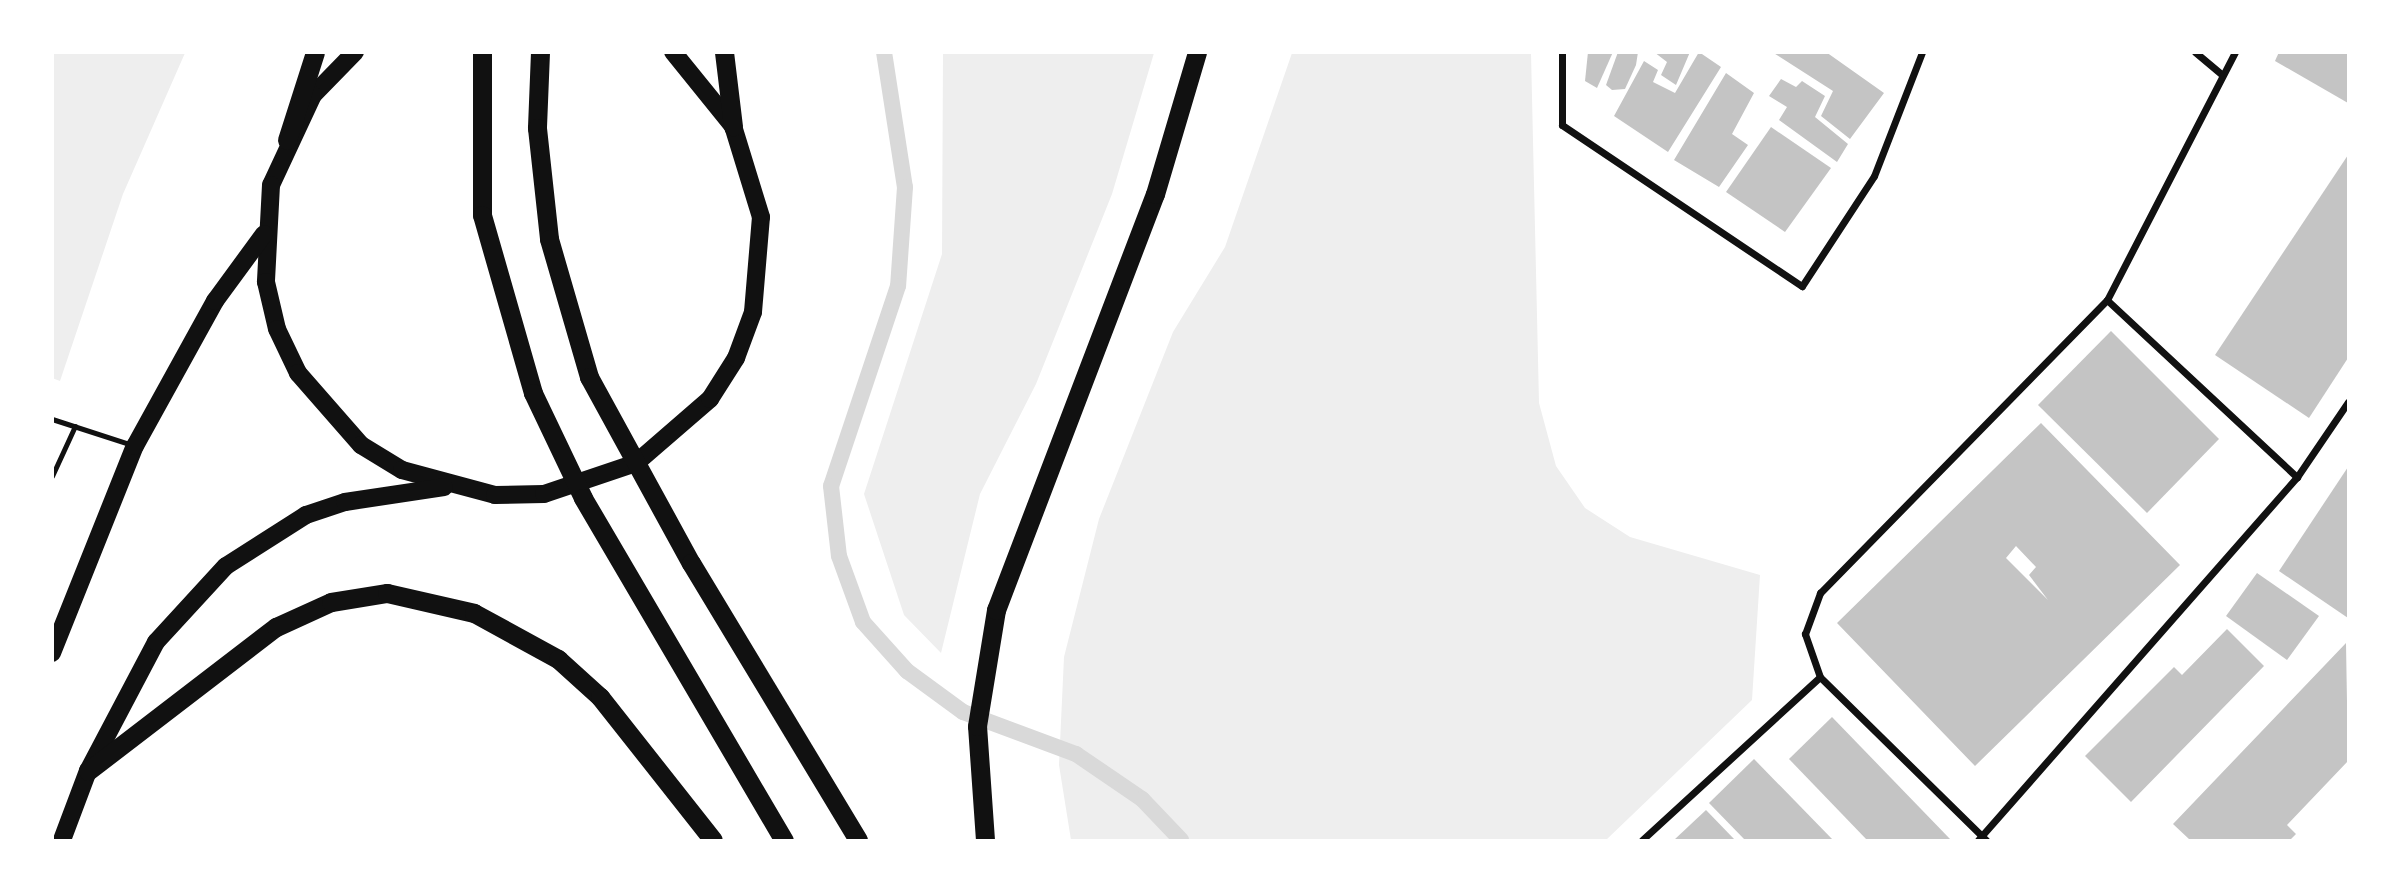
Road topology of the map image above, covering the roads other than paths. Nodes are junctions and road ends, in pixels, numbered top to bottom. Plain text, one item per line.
1 (315, 52) edge
2 (355, 52) edge
3 (482, 52) edge
4 (540, 52) edge
5 (673, 52) edge
6 (724, 52) edge
7 (1197, 52) edge
8 (1562, 52) edge
9 (1922, 52) edge
10 (2195, 52) edge
11 (2235, 52) edge
12 (2222, 75) junction
13 (733, 126) junction
14 (287, 140) junction
15 (264, 234) junction
16 (2107, 300) junction
17 (2348, 402) edge
18 (52, 419) edge
19 (75, 426) junction
20 (135, 446) junction
21 (52, 476) edge
22 (2297, 477) junction
23 (447, 487) junction
24 (52, 653) edge
25 (1820, 677) junction
26 (88, 771) junction
27 (1982, 839) edge
28 (62, 841) edge
29 (713, 841) edge
30 (783, 841) edge
31 (858, 841) edge
32 (985, 841) edge
33 (1642, 841) edge

1 - 14 highway
2 - 14 main road
3 - 30 highway
4 - 31 highway
5 - 13 main road
6 - 13 highway
7 - 32 highway
8 - 9 street
10 - 12 street
11 - 12 street
12 - 16 street
13 - 23 main road
14 - 15 main road
15 - 20 main road
15 - 23 main road
16 - 22 street
16 - 25 street
17 - 22 street
18 - 19 lane
19 - 20 lane
19 - 21 lane
20 - 24 main road
22 - 27 street
23 - 26 main road
25 - 27 street
25 - 33 street
26 - 28 main road
26 - 29 highway

